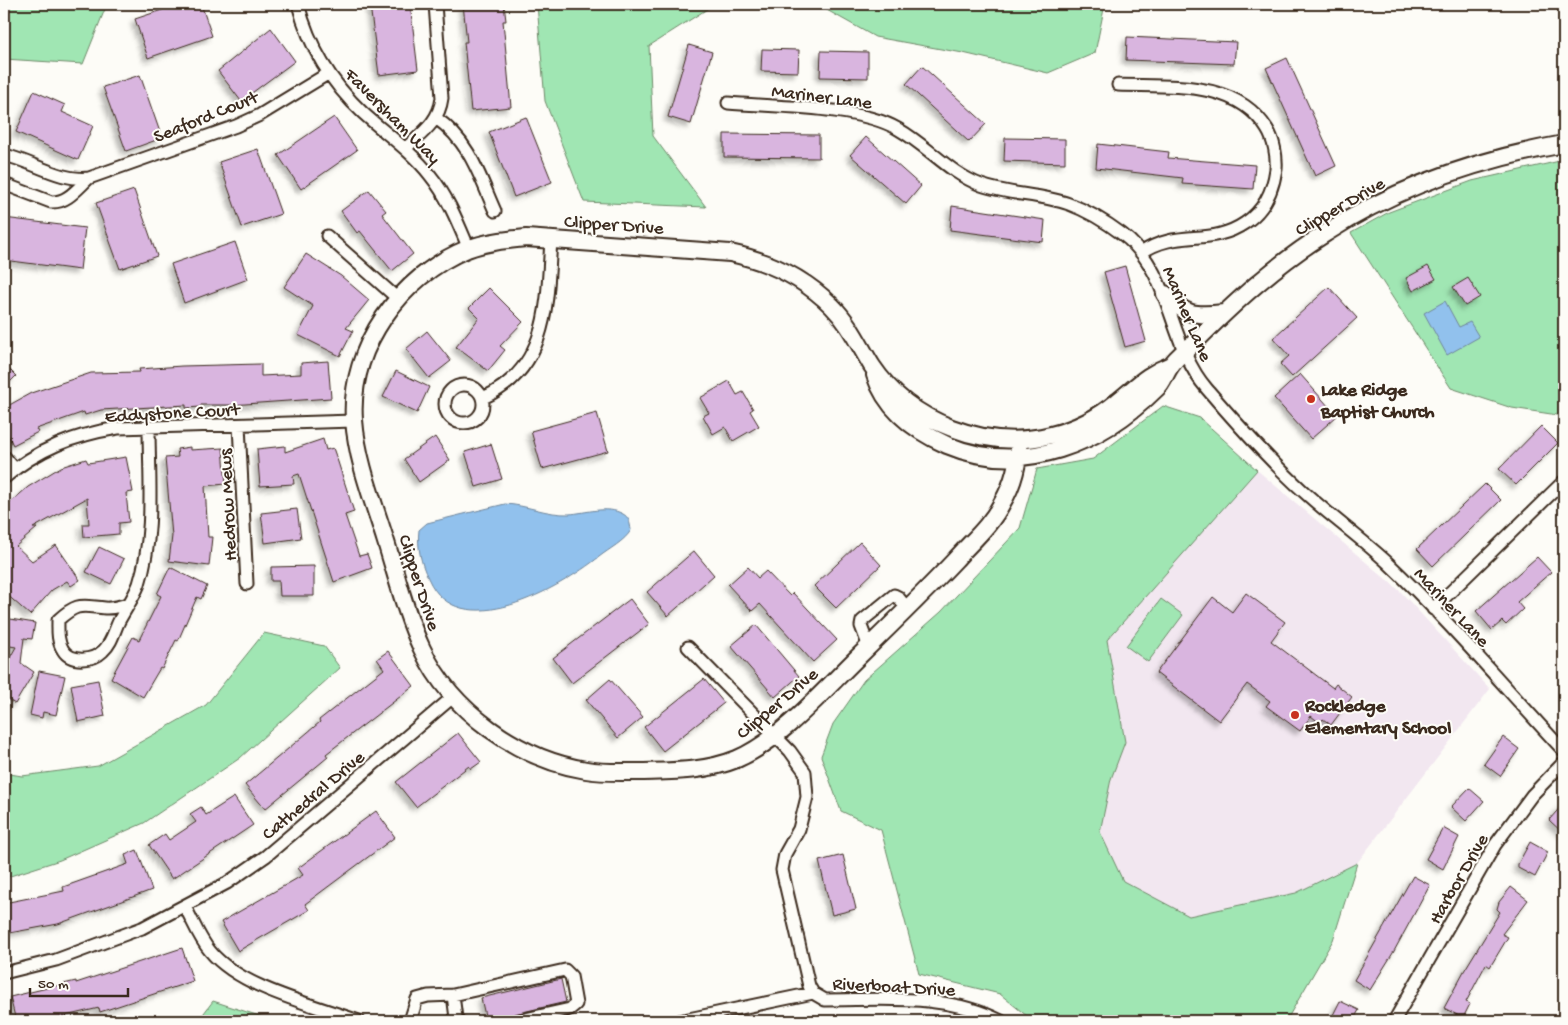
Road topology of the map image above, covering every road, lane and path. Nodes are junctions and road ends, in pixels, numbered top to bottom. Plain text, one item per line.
1 (298, 4) edge
2 (435, 4) edge
3 (328, 73) junction
4 (1118, 85) dead end
5 (728, 103) dead end
6 (436, 118) junction
7 (1564, 144) edge
8 (406, 148) junction
9 (4, 155) edge
10 (89, 178) junction
11 (4, 184) edge
12 (495, 212) dead end
13 (327, 236) dead end
14 (551, 239) junction
15 (469, 249) junction
16 (1141, 253) junction
17 (1165, 294) junction
18 (398, 299) junction
19 (1224, 313) junction
20 (1183, 353) junction
21 (483, 398) dead end
22 (354, 421) junction
23 (239, 425) junction
24 (149, 427) junction
25 (1019, 448) junction
26 (4, 456) edge
27 (15, 469) junction
28 (4, 478) edge
29 (1564, 481) edge
30 (247, 584) dead end
31 (129, 604) junction
32 (1433, 609) junction
33 (908, 610) junction
34 (688, 647) dead end
35 (869, 647) junction
36 (454, 696) junction
37 (774, 735) junction
38 (1564, 751) edge
39 (1564, 762) edge
40 (185, 907) junction
41 (4, 973) edge
42 (813, 993) junction
43 (453, 994) junction
44 (1400, 1019) edge
45 (359, 1021) edge
46 (410, 1021) edge
47 (459, 1021) edge
48 (516, 1021) edge
49 (679, 1021) edge
50 (1001, 1021) edge

1 - 3 street, Faversham Way
2 - 6 street
3 - 8 street, Faversham Way
3 - 10 street, Seaford Court
4 - 16 street
5 - 16 street, Mariner Lane
6 - 8 street
6 - 12 street
7 - 19 street, Clipper Drive
8 - 15 street, Faversham Way
9 - 10 street, Seaford Court
10 - 11 street, Seaford Court
13 - 18 street
14 - 15 street, Clipper Drive
14 - 21 street
14 - 25 street, Clipper Drive
15 - 18 street, Clipper Drive
16 - 17 street, Mariner Lane
17 - 19 street
17 - 20 street, Mariner Lane
18 - 22 street, Clipper Drive
19 - 20 street, Clipper Drive
20 - 25 street, Clipper Drive
20 - 32 street, Mariner Lane
22 - 23 street, Eddystone Court
22 - 36 street, Clipper Drive
23 - 24 street, Eddystone Court
23 - 30 street, Hedrow Mews
24 - 27 street, Eddystone Court
24 - 31 street
25 - 33 street, Clipper Drive
26 - 27 street
27 - 28 street, Eddystone Court
29 - 32 street
31 - 31 street
32 - 38 street, Mariner Lane
33 - 35 street, Clipper Drive
33 - 35 street
34 - 37 street
35 - 37 street, Clipper Drive
36 - 37 street, Clipper Drive
36 - 40 street, Cathedral Drive
37 - 42 street
39 - 44 street, Harbor Drive
40 - 41 street, Cathedral Drive
40 - 45 street
42 - 49 street
42 - 50 street, Riverboat Drive
43 - 46 street
43 - 47 street
43 - 48 street

